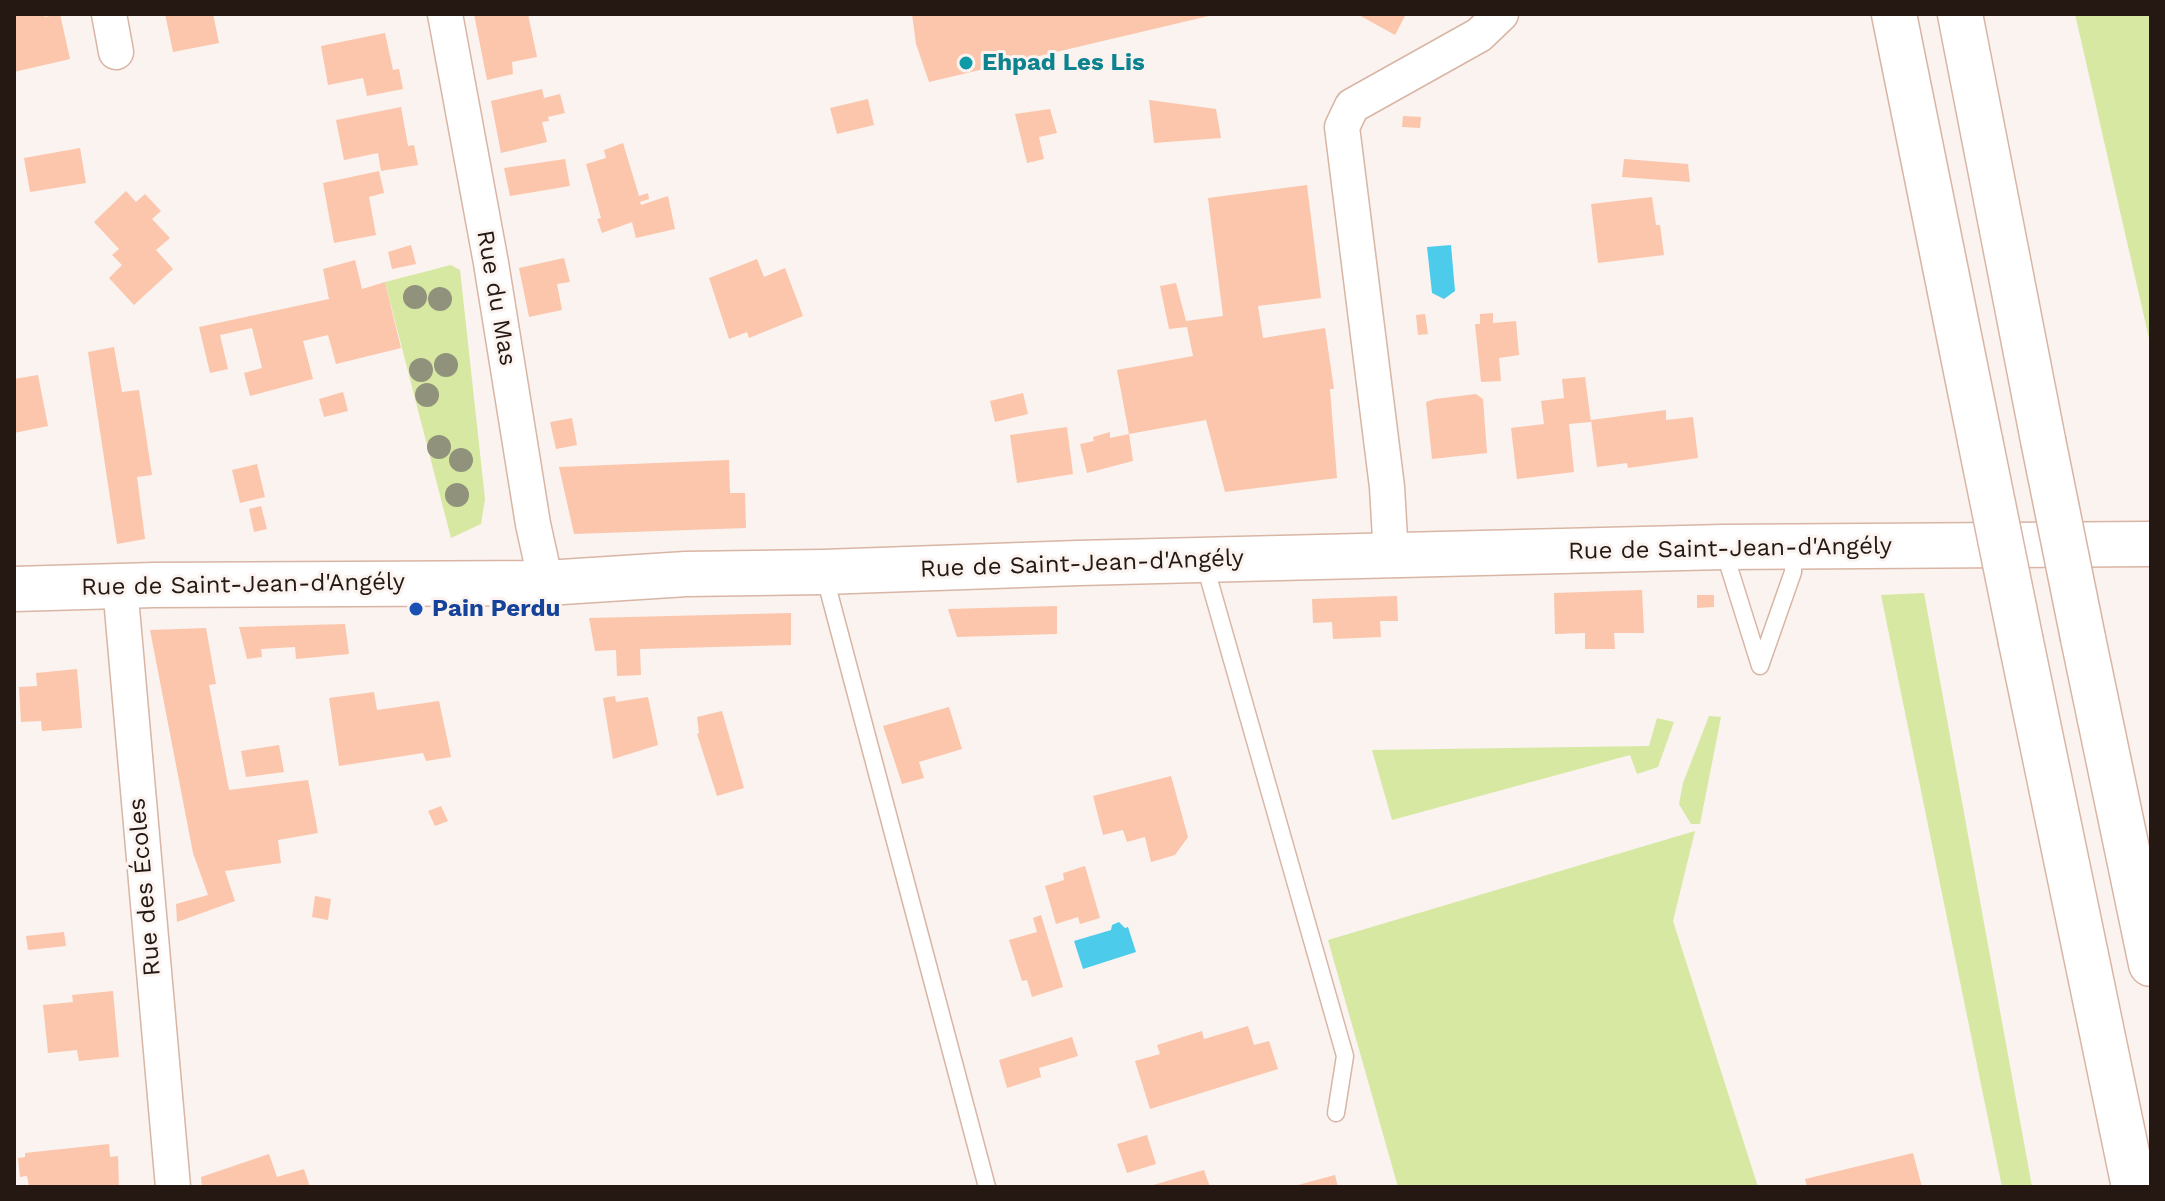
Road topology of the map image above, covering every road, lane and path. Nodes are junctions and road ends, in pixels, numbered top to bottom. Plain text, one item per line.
1 (109, 14) edge
2 (445, 14) edge
3 (1501, 14) edge
4 (1894, 14) edge
5 (1960, 14) edge
6 (116, 52) dead end
7 (2151, 544) edge
8 (1795, 546) junction
9 (1723, 547) junction
10 (1391, 556) junction
11 (1203, 560) junction
12 (823, 572) junction
13 (546, 583) junction
14 (120, 586) junction
15 (14, 589) edge
16 (2151, 964) edge
17 (1336, 1113) dead end
18 (173, 1187) edge
19 (987, 1187) edge
20 (2134, 1187) edge

1 - 6 street
2 - 13 street, Rue du Mas
3 - 10 street
4 - 20 main road, bridge
5 - 16 main road, bridge
7 - 8 main road, Rue de Saint-Jean-d'Angély
8 - 9 main road, Rue de Saint-Jean-d'Angély
8 - 9 lane
9 - 10 main road, Rue de Saint-Jean-d'Angély
10 - 11 main road, Rue de Saint-Jean-d'Angély
11 - 12 main road, Rue de Saint-Jean-d'Angély
11 - 17 lane
12 - 13 main road, Rue de Saint-Jean-d'Angély
12 - 19 lane
13 - 14 main road, Rue de Saint-Jean-d'Angély
14 - 15 main road, Rue de Saint-Jean-d'Angély
14 - 18 street, Rue des Écoles

